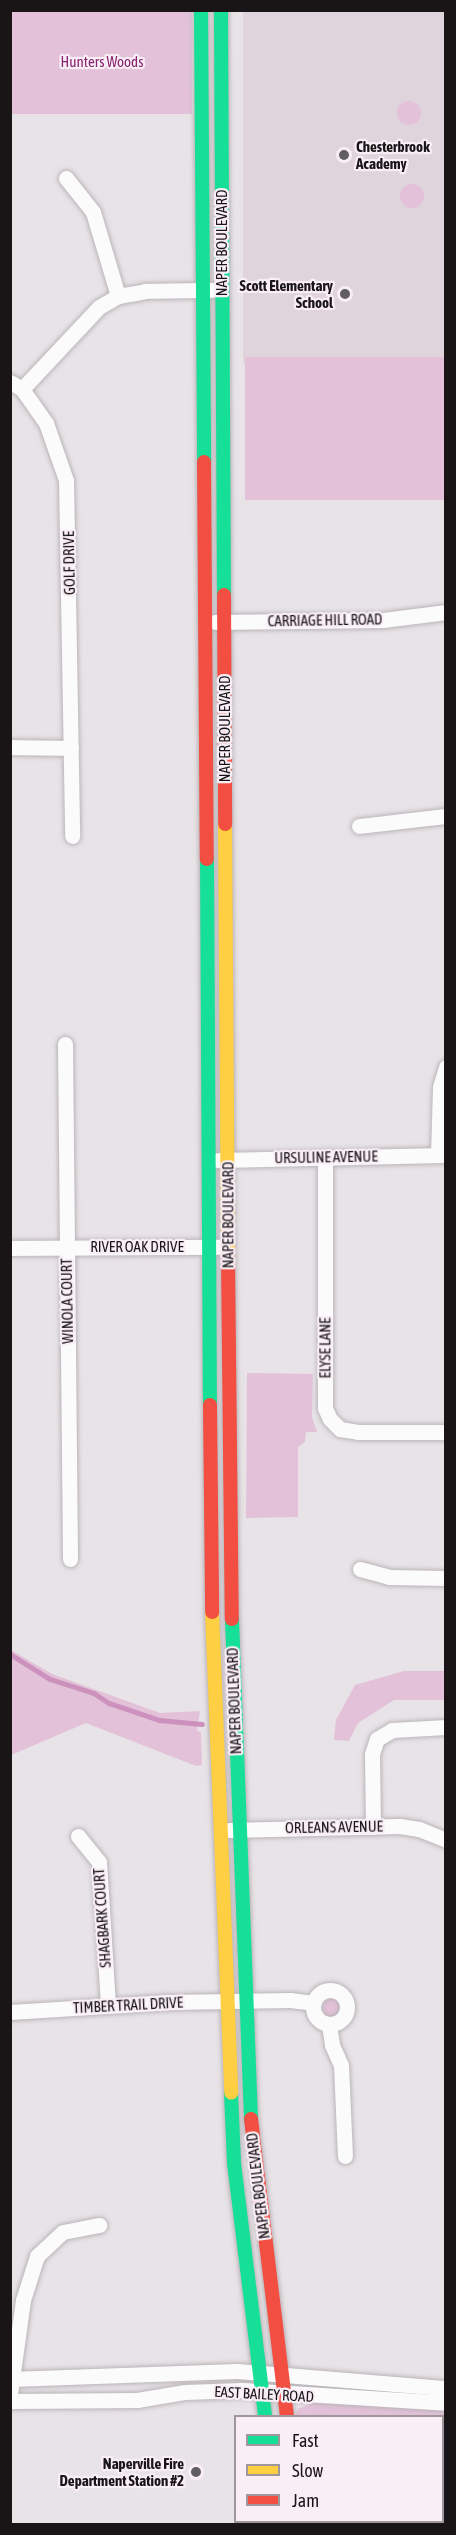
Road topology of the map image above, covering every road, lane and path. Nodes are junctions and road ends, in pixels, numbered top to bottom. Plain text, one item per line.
1 (201, 10) edge
2 (221, 10) edge
3 (66, 178) dead end
4 (201, 290) junction
5 (222, 290) junction
6 (118, 296) junction
7 (16, 385) edge
8 (446, 612) edge
9 (204, 622) junction
10 (224, 622) junction
11 (10, 747) edge
12 (71, 748) junction
13 (446, 816) edge
14 (359, 826) dead end
15 (72, 836) dead end
16 (65, 1044) dead end
17 (446, 1067) edge
18 (442, 1155) edge
19 (325, 1156) junction
20 (207, 1160) junction
21 (227, 1160) junction
22 (66, 1247) junction
23 (208, 1247) junction
24 (228, 1247) junction
25 (10, 1248) edge
26 (446, 1432) edge
27 (70, 1558) dead end
28 (360, 1569) dead end
29 (446, 1578) edge
30 (446, 1727) edge
31 (373, 1827) junction
32 (238, 1830) junction
33 (219, 1831) junction
34 (78, 1836) dead end
35 (446, 1840) edge
36 (226, 2001) junction
37 (246, 2001) junction
38 (314, 2003) junction
39 (108, 2006) junction
40 (10, 2013) edge
41 (329, 2025) junction
42 (345, 2156) dead end
43 (99, 2225) dead end
44 (260, 2373) junction
45 (282, 2375) junction
46 (12, 2384) edge
47 (446, 2388) edge
48 (262, 2392) junction
49 (284, 2394) junction
50 (10, 2401) edge
51 (446, 2403) edge
52 (265, 2415) edge
53 (287, 2415) edge

1 - 4 main road, NAPER BOULEVARD
2 - 5 main road, NAPER BOULEVARD
3 - 6 street
4 - 5 street
4 - 6 street
4 - 9 main road, NAPER BOULEVARD
5 - 10 main road, NAPER BOULEVARD
6 - 7 street
7 - 12 street, GOLF DRIVE
8 - 10 street, CARRIAGE HILL ROAD
9 - 10 street, CARRIAGE HILL ROAD
9 - 20 main road, NAPER BOULEVARD
10 - 21 main road, NAPER BOULEVARD
11 - 12 street
12 - 15 street, GOLF DRIVE
13 - 14 street
16 - 22 street, WINOLA COURT
17 - 18 street
18 - 19 street, URSULINE AVENUE
19 - 21 street, URSULINE AVENUE
19 - 26 street, ELYSE LANE
20 - 21 street, URSULINE AVENUE
20 - 23 main road, NAPER BOULEVARD
21 - 24 main road, NAPER BOULEVARD
22 - 23 street, RIVER OAK DRIVE
22 - 25 street, RIVER OAK DRIVE
22 - 27 street, WINOLA COURT
23 - 24 street, RIVER OAK DRIVE
23 - 33 main road, NAPER BOULEVARD
24 - 32 main road, NAPER BOULEVARD
28 - 29 street
30 - 31 street
31 - 32 street, ORLEANS AVENUE
31 - 35 street, ORLEANS AVENUE
32 - 33 street, ORLEANS AVENUE
32 - 37 main road, NAPER BOULEVARD
33 - 36 main road, NAPER BOULEVARD
34 - 39 street, SHAGBARK COURT
36 - 37 street, TIMBER TRAIL DRIVE
36 - 39 street, TIMBER TRAIL DRIVE
36 - 44 main road, NAPER BOULEVARD
37 - 38 street, TIMBER TRAIL DRIVE
37 - 45 main road, NAPER BOULEVARD
38 - 41 street
38 - 41 street
39 - 40 street, TIMBER TRAIL DRIVE
41 - 42 street
43 - 46 street
44 - 45 street, EAST BAILEY ROAD
44 - 46 street, EAST BAILEY ROAD
44 - 48 main road, NAPER BOULEVARD
45 - 47 street, EAST BAILEY ROAD
45 - 49 main road, NAPER BOULEVARD
48 - 49 street, EAST BAILEY ROAD
48 - 50 street, EAST BAILEY ROAD
48 - 52 main road, NAPER BOULEVARD
49 - 51 street, EAST BAILEY ROAD
49 - 53 main road, NAPER BOULEVARD

